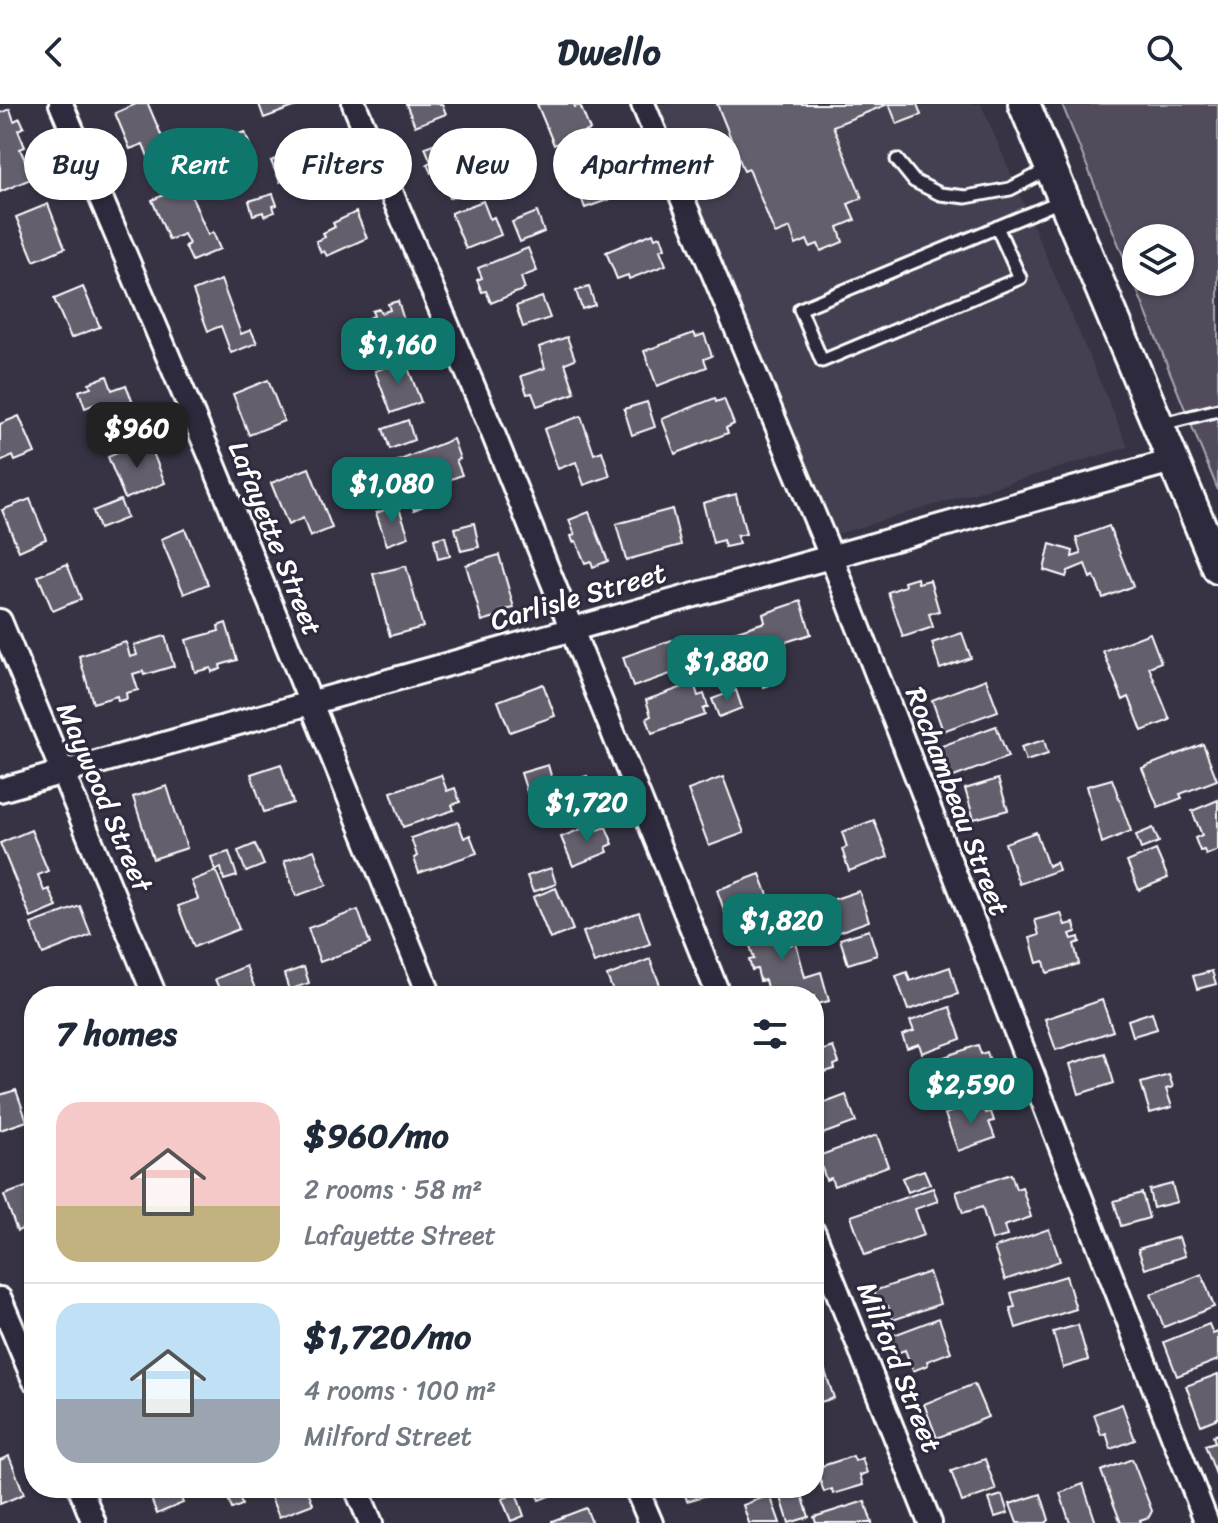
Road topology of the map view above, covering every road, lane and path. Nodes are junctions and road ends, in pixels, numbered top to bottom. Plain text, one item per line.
1 (61, 104) edge
2 (354, 104) edge
3 (643, 104) edge
4 (1024, 104) edge
5 (897, 160) dead end
6 (1051, 168) junction
7 (1064, 199) junction
8 (997, 227) junction
9 (1218, 410) edge
10 (1158, 425) junction
11 (1172, 461) junction
12 (831, 556) junction
13 (1218, 568) edge
14 (0, 621) edge
15 (573, 629) junction
16 (309, 701) junction
17 (62, 772) junction
18 (0, 790) edge
19 (151, 986) edge
20 (426, 986) edge
21 (715, 986) edge
22 (824, 1258) edge
23 (0, 1299) edge
24 (24, 1356) edge
25 (84, 1498) edge
26 (360, 1498) edge
27 (640, 1498) edge
28 (94, 1523) edge
29 (371, 1523) edge
30 (651, 1523) edge
31 (930, 1523) edge
32 (1207, 1523) edge

1 - 16 street, Lafayette Street
2 - 15 street
3 - 12 street, Rochambeau Street
4 - 6 main road
5 - 6 lane
6 - 7 main road
7 - 8 lane
7 - 10 main road
8 - 8 lane
9 - 10 lane
10 - 11 main road
11 - 12 street, Carlisle Street
11 - 13 main road
12 - 15 street, Carlisle Street
12 - 32 street, Rochambeau Street
14 - 17 street, Maywood Street
15 - 16 street, Carlisle Street
15 - 21 street
16 - 17 street, Carlisle Street
16 - 20 street, Lafayette Street
17 - 18 street, Carlisle Street
17 - 19 street, Maywood Street
22 - 31 street, Milford Street
23 - 24 street
25 - 28 street
26 - 29 street
27 - 30 street

